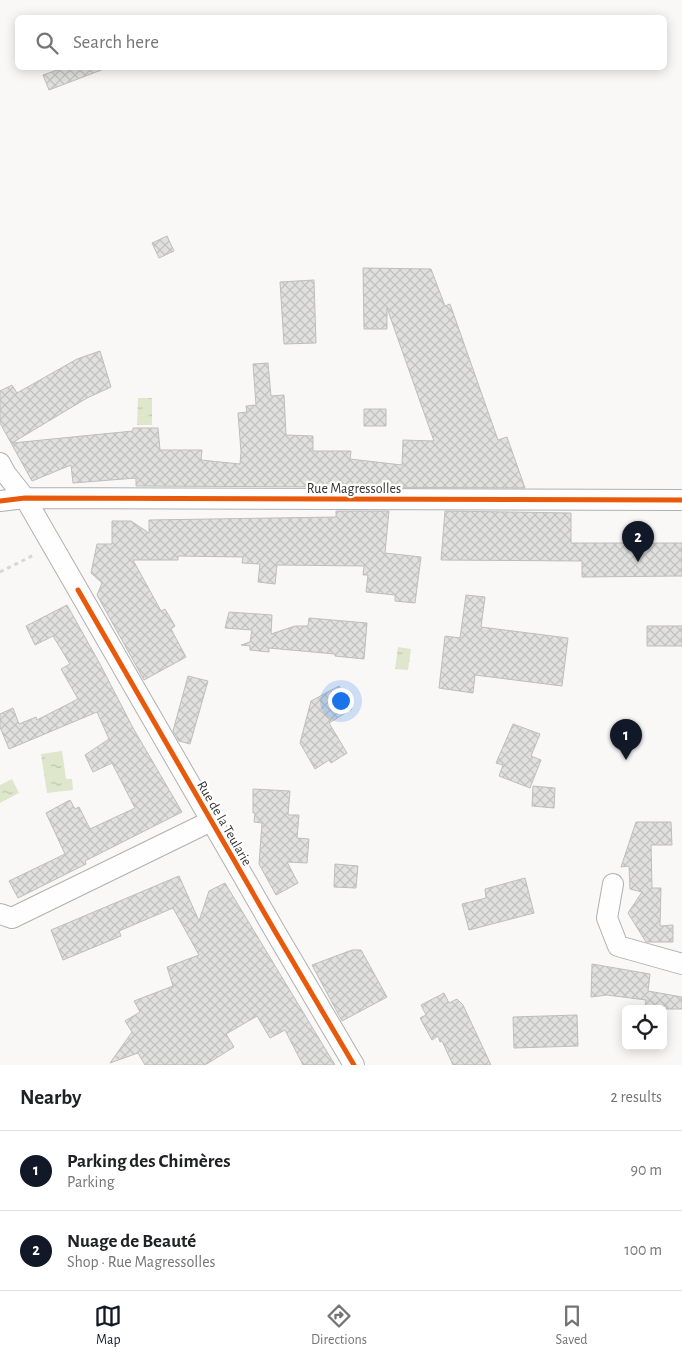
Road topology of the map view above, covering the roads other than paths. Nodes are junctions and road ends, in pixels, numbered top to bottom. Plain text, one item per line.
1 (0, 463) edge
2 (25, 498) junction
3 (682, 500) edge
4 (0, 501) edge
5 (212, 822) junction
6 (613, 884) dead end
7 (0, 914) edge
8 (682, 964) edge
9 (354, 1065) edge

1 - 2 street, Rue de la Teularie
2 - 3 street, Rue Magressolles
2 - 4 street, Rue Magressolles
2 - 5 street, Rue de la Teularie
5 - 7 street
5 - 9 street, Rue de la Teularie
6 - 8 street

